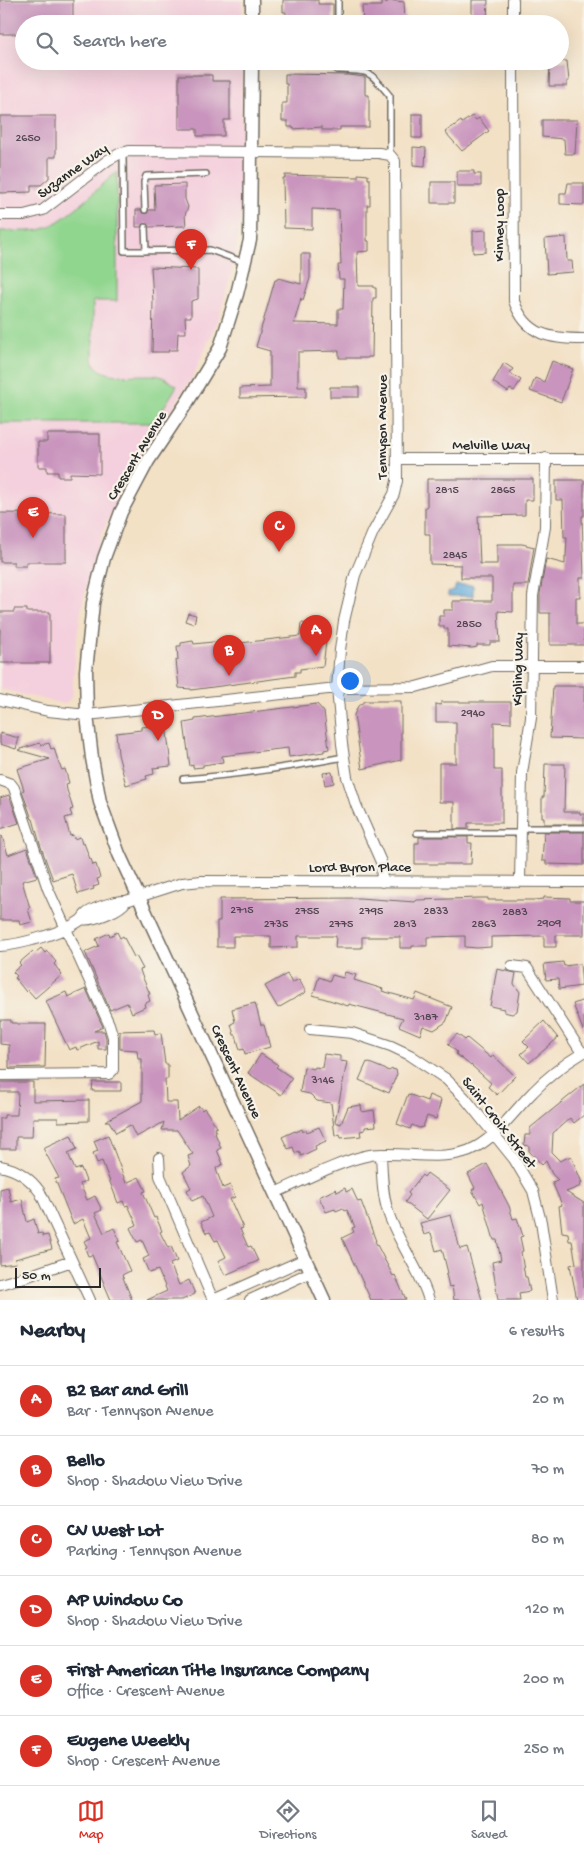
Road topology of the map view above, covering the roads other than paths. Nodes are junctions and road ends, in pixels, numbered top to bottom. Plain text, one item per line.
1 (252, 0) edge
2 (338, 0) edge
3 (513, 0) edge
4 (252, 15) edge
5 (338, 15) edge
6 (513, 15) edge
7 (252, 70) edge
8 (338, 70) edge
9 (362, 70) edge
10 (362, 70) edge
11 (513, 70) edge
12 (251, 152) junction
13 (123, 153) junction
14 (390, 155) junction
15 (206, 174) dead end
16 (145, 210) dead end
17 (0, 215) edge
18 (145, 227) dead end
19 (146, 251) junction
20 (244, 262) junction
21 (584, 339) edge
22 (546, 458) junction
23 (584, 458) edge
24 (397, 459) junction
25 (532, 666) junction
26 (584, 666) edge
27 (337, 688) junction
28 (0, 700) edge
29 (87, 715) junction
30 (344, 757) junction
31 (183, 779) dead end
32 (0, 780) edge
33 (584, 828) edge
34 (521, 830) junction
35 (417, 833) dead end
36 (520, 881) junction
37 (382, 882) junction
38 (584, 882) edge
39 (132, 899) junction
40 (65, 928) junction
41 (0, 946) edge
42 (512, 966) dead end
43 (310, 1029) dead end
44 (583, 1053) edge
45 (0, 1075) edge
46 (493, 1134) junction
47 (381, 1154) junction
48 (159, 1158) dead end
49 (0, 1166) edge
50 (275, 1193) junction
51 (305, 1259) junction
52 (72, 1261) junction
53 (311, 1272) junction
54 (258, 1280) junction
55 (0, 1284) edge
56 (264, 1293) junction
57 (90, 1300) edge
58 (213, 1300) edge
59 (250, 1300) edge
60 (324, 1300) edge
61 (430, 1300) edge
62 (553, 1300) edge

1 - 4 street
2 - 5 lane
3 - 6 street
7 - 12 street, Crescent Avenue
8 - 9 lane
10 - 14 lane
11 - 21 street, Kinney Loop
12 - 13 street, Suzanne Way
12 - 14 street
12 - 20 street, Crescent Avenue
13 - 17 street, Suzanne Way
13 - 19 lane
14 - 24 street, Tennyson Avenue
15 - 16 lane
18 - 19 lane
19 - 20 lane
20 - 29 street, Crescent Avenue
22 - 23 street, Melville Way
22 - 24 street, Melville Way
22 - 25 street, Kipling Way
24 - 27 street, Tennyson Avenue
25 - 26 street
25 - 27 street
25 - 34 street, Kipling Way
27 - 29 street
27 - 30 street, Tennyson Avenue
28 - 29 street
29 - 39 street, Crescent Avenue
30 - 31 lane
30 - 37 street, Tennyson Avenue
32 - 40 street
33 - 34 lane
34 - 35 lane
34 - 36 street, Kipling Way
36 - 37 street, Lord Byron Place
36 - 38 street, Lord Byron Place
37 - 39 street, Lord Byron Place
39 - 40 street
39 - 50 street, Crescent Avenue
40 - 41 street
40 - 45 street
42 - 44 street
43 - 46 street, Saint Croix Street
44 - 46 street
46 - 47 street
46 - 62 street, Saint Croix Street
47 - 50 street
47 - 61 street
48 - 58 street
49 - 52 street
50 - 51 street, Crescent Avenue
51 - 53 street, Crescent Avenue
51 - 54 street
52 - 55 street
52 - 57 street
53 - 56 street
53 - 60 street, Crescent Avenue
54 - 56 lane
54 - 58 street
56 - 59 street

